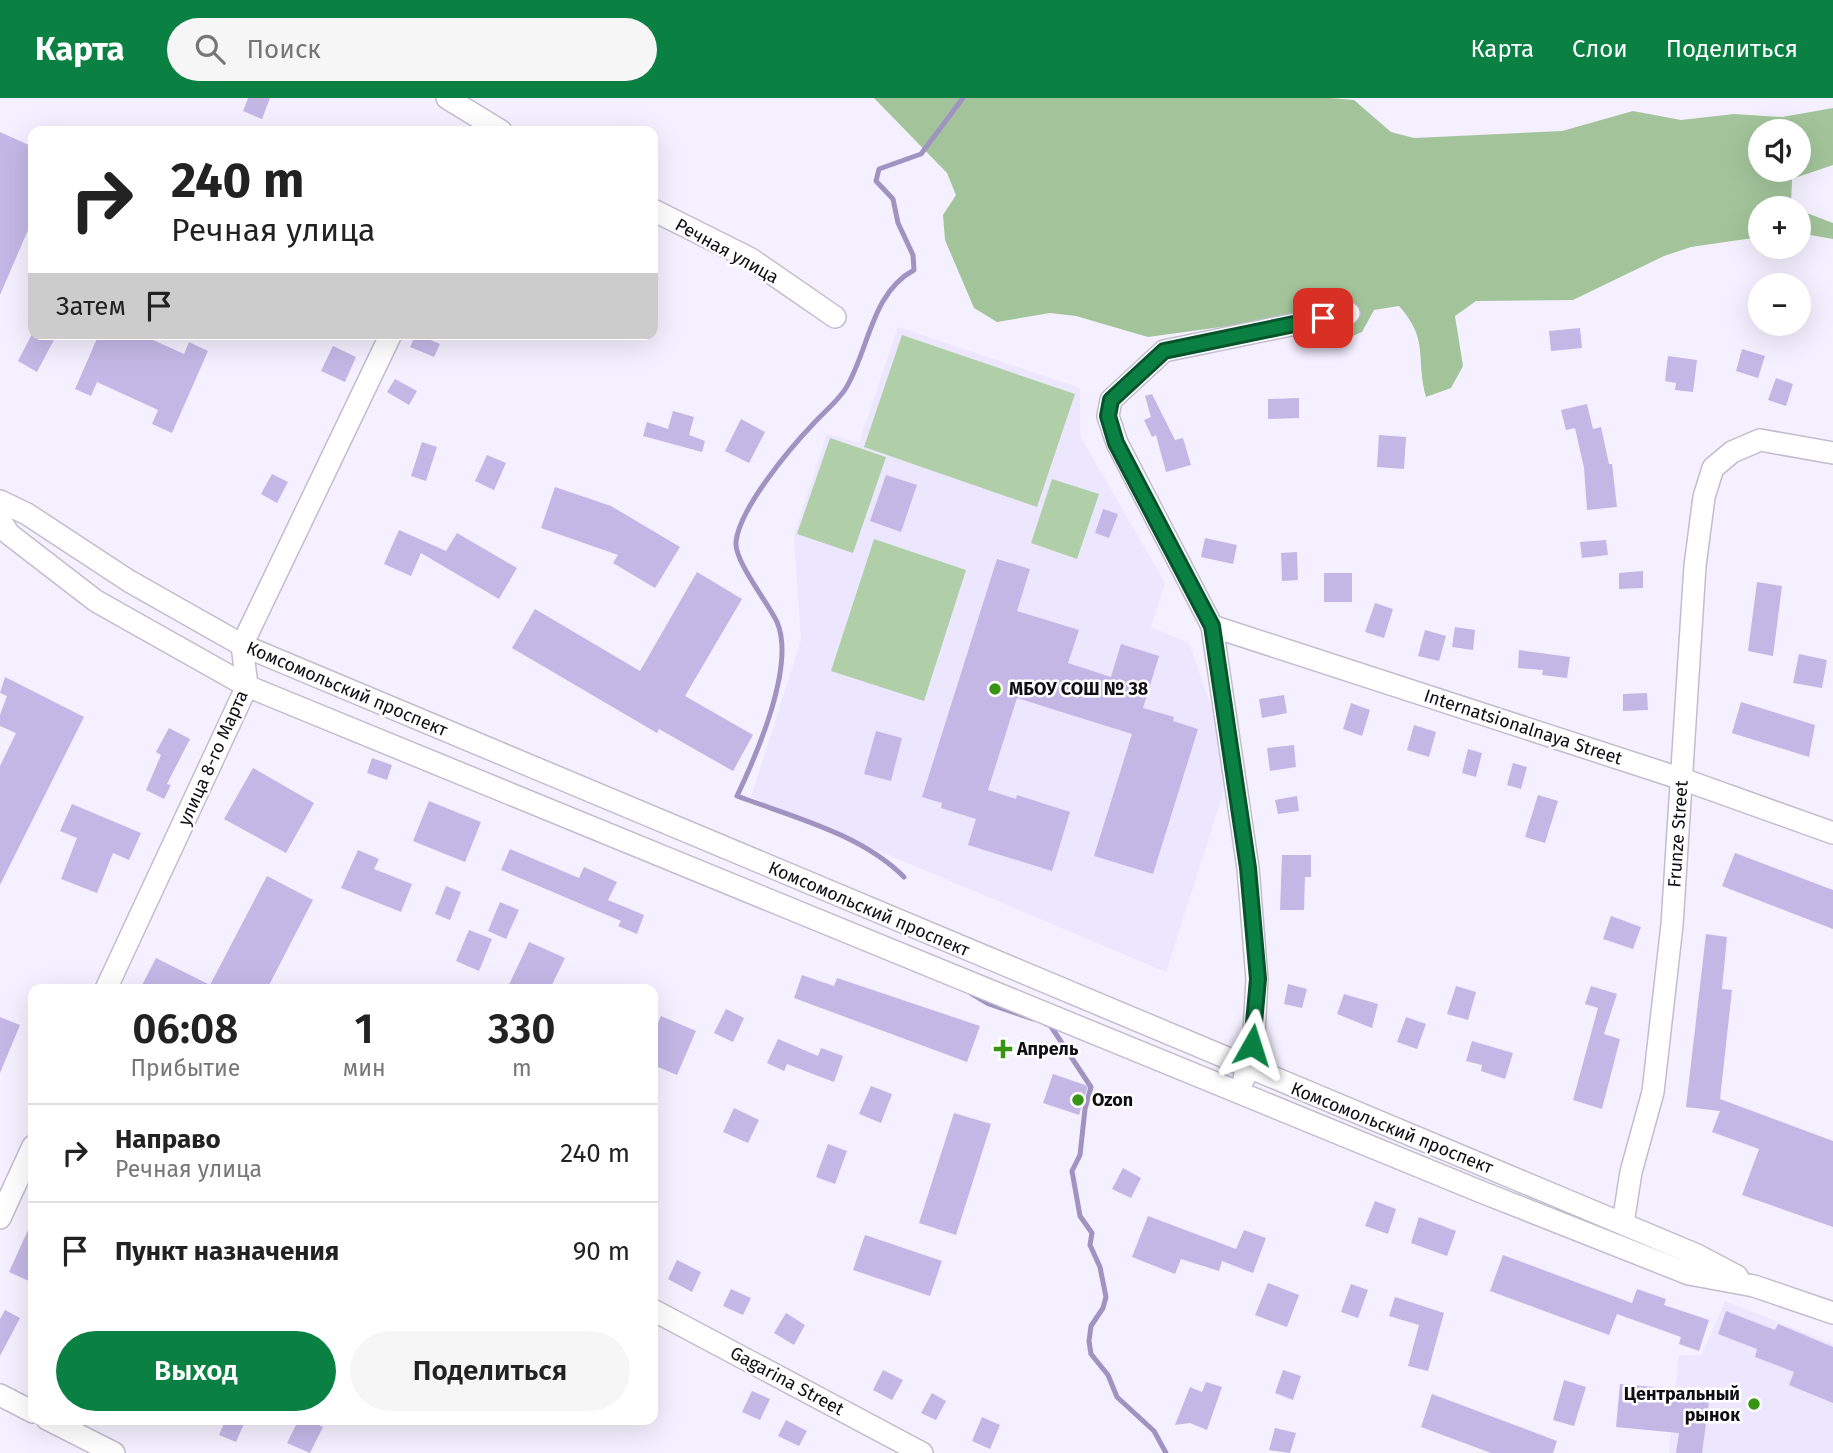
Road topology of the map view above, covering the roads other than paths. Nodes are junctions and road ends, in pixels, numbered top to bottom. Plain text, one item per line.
1 (447, 98) edge
2 (493, 126) edge
3 (658, 212) edge
4 (1349, 313) dead end
5 (835, 317) dead end
6 (388, 340) edge
7 (1833, 453) edge
8 (0, 501) edge
9 (0, 520) edge
10 (1212, 626) junction
11 (242, 645) junction
12 (247, 686) junction
13 (1682, 779) junction
14 (1833, 833) edge
15 (108, 984) edge
16 (1248, 1069) junction
17 (1240, 1091) junction
18 (28, 1157) edge
19 (0, 1218) edge
20 (1623, 1223) junction
21 (1754, 1286) junction
22 (658, 1313) edge
23 (1833, 1313) edge
24 (0, 1395) edge
25 (28, 1409) edge
26 (59, 1425) edge
27 (114, 1453) edge
28 (922, 1453) edge

1 - 2 street
3 - 5 street, Речная улица
4 - 10 street
6 - 11 street
7 - 13 street, Frunze Street
8 - 11 street, Комсомольский проспект
9 - 12 street, Комсомольский проспект
10 - 13 street, Internatsionalnaya Street
10 - 16 street
11 - 12 street, улица 8-го Марта
11 - 16 street, Комсомольский проспект
12 - 15 street, улица 8-го Марта
12 - 17 street, Комсомольский проспект
13 - 14 street, Internatsionalnaya Street
13 - 20 street, Frunze Street
16 - 17 street
16 - 20 street, Комсомольский проспект
17 - 21 street, Комсомольский проспект
18 - 19 street
20 - 21 street, Комсомольский проспект
21 - 23 street, Комсомольский проспект
22 - 28 street, Gagarina Street
24 - 25 street
26 - 27 street

